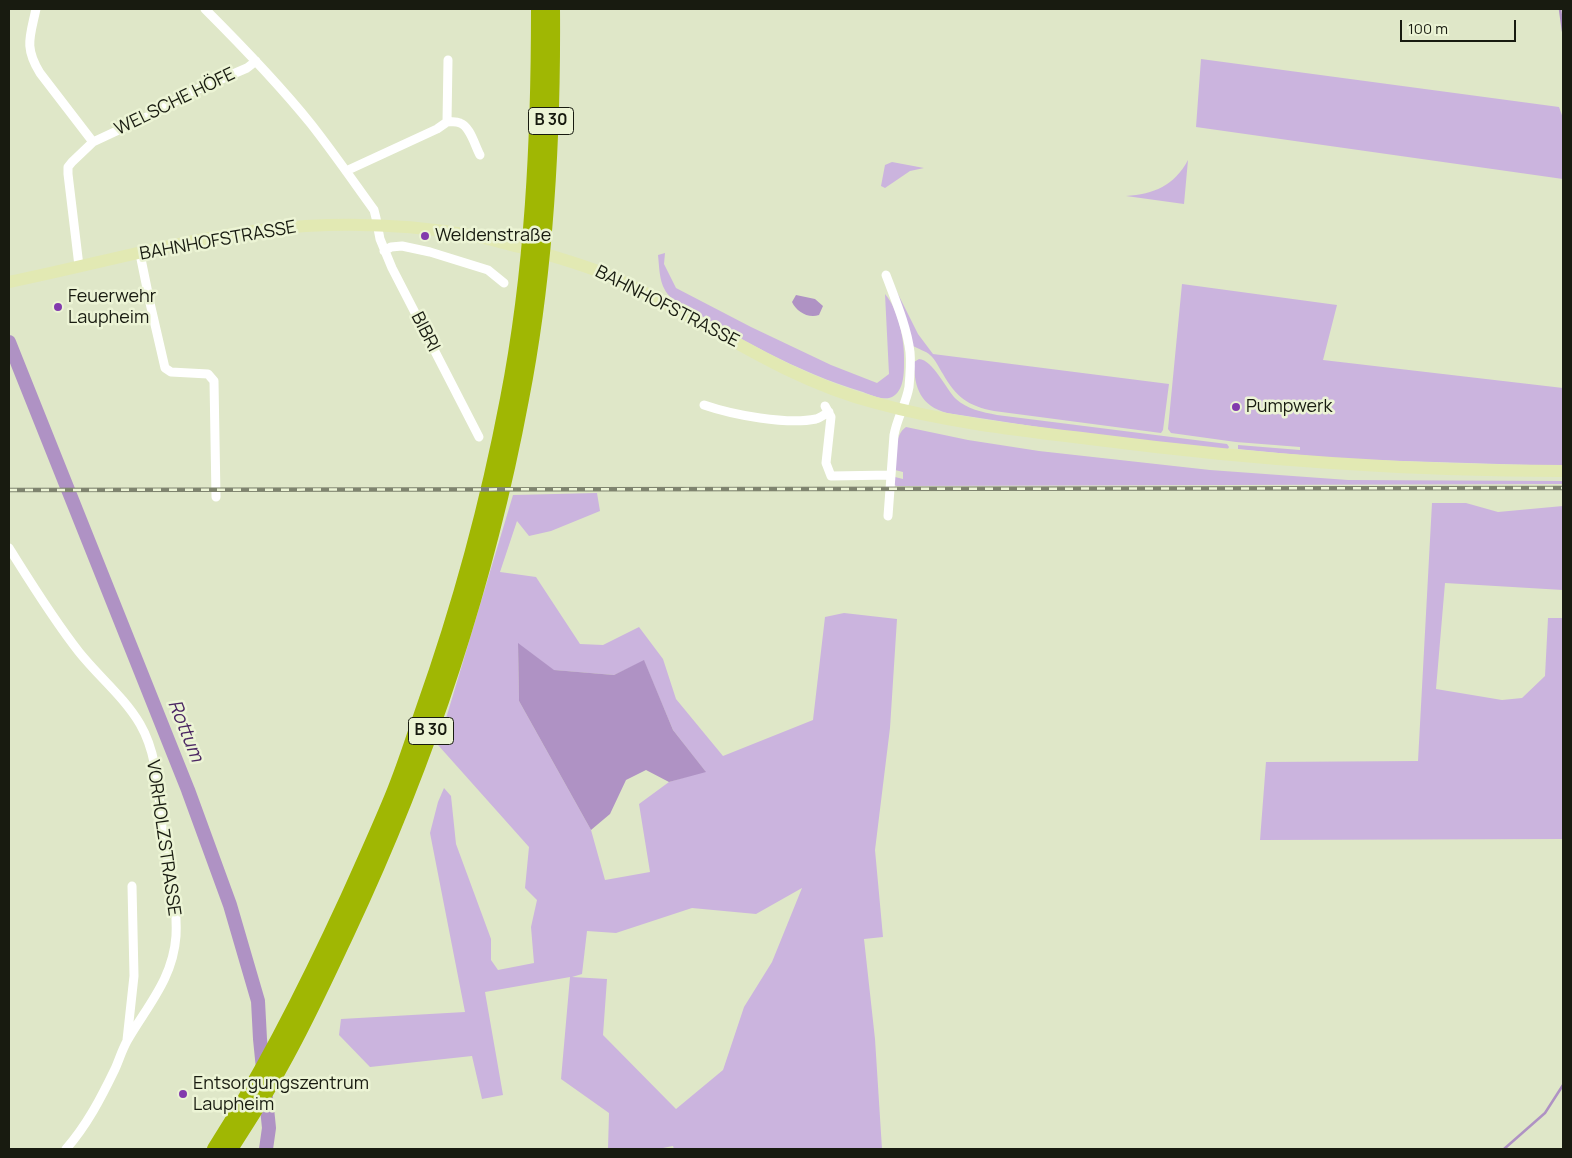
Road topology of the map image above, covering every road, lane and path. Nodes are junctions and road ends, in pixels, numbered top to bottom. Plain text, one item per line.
1 (36, 9) edge
2 (205, 9) edge
3 (539, 9) edge
4 (552, 9) edge
5 (448, 60) dead end
6 (256, 61) junction
7 (447, 122) junction
8 (93, 142) junction
9 (480, 155) dead end
10 (346, 171) junction
11 (378, 225) junction
12 (537, 232) junction
13 (384, 251) junction
14 (140, 254) junction
15 (79, 266) junction
16 (886, 275) dead end
17 (9, 282) edge
18 (504, 283) dead end
19 (704, 405) dead end
20 (902, 410) junction
21 (479, 437) dead end
22 (1563, 471) edge
23 (891, 475) junction
24 (216, 497) dead end
25 (888, 516) dead end
26 (9, 548) edge
27 (132, 886) dead end
28 (325, 963) junction
29 (127, 1042) junction
30 (66, 1149) edge
31 (215, 1149) edge
32 (230, 1149) edge

1 - 8 street, WELSCHE HÖFE
2 - 6 street
3 - 12 highway, B 30
4 - 12 highway, B 30
5 - 7 street
6 - 8 street, WELSCHE HÖFE
6 - 10 street
7 - 9 street
7 - 10 street
8 - 15 street, WELSCHE HÖFE
10 - 11 street
11 - 13 street, BIBRI
11 - 14 main road, BAHNHOFSTRASSE
11 - 20 main road, BAHNHOFSTRASSE
12 - 28 highway, B 30
13 - 18 street
13 - 21 street, BIBRI
14 - 15 main road, BAHNHOFSTRASSE
14 - 24 street
15 - 17 main road, BAHNHOFSTRASSE
16 - 20 street
19 - 23 street
20 - 22 main road, BAHNHOFSTRASSE
20 - 23 street
23 - 25 street
26 - 29 street, VORHOLZSTRASSE
27 - 29 street, VORHOLZSTRASSE
28 - 31 highway, B 30
28 - 32 highway, B 30
29 - 30 street, VORHOLZSTRASSE

